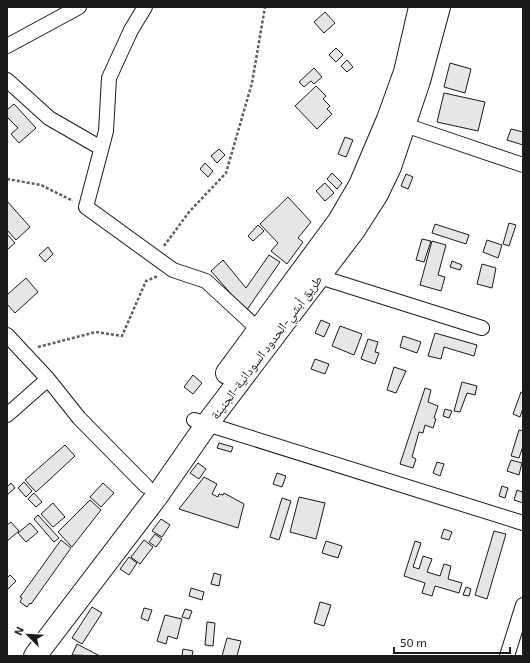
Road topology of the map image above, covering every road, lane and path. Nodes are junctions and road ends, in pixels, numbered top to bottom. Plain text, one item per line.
1 (79, 7) edge
2 (145, 7) edge
3 (265, 7) edge
4 (427, 9) edge
5 (7, 46) edge
6 (7, 80) edge
7 (399, 124) junction
8 (101, 148) junction
9 (523, 165) edge
10 (7, 179) edge
11 (86, 207) junction
12 (156, 258) junction
13 (173, 270) junction
14 (320, 277) junction
15 (482, 328) dead end
16 (259, 330) junction
17 (7, 335) edge
18 (22, 351) junction
19 (48, 379) junction
20 (7, 415) edge
21 (200, 422) junction
22 (146, 486) junction
23 (523, 523) edge
24 (523, 605) edge
25 (18, 656) edge
26 (35, 656) edge
27 (507, 656) edge

1 - 5 street
2 - 8 street
3 - 12 path
4 - 7 highway, طريق أبشي-الحدود السودانية-الجنينة
6 - 8 street
7 - 9 street
7 - 14 highway, طريق أبشي-الحدود السودانية-الجنينة
7 - 16 highway
8 - 11 street
10 - 11 path
11 - 12 street
12 - 13 street
13 - 16 street
13 - 18 path
14 - 15 street
14 - 21 highway, طريق أبشي-الحدود السودانية-الجنينة
16 - 21 highway
17 - 18 street
18 - 19 street
19 - 20 street
19 - 22 street
21 - 22 highway
21 - 23 street
21 - 26 highway, طريق أبشي-الحدود السودانية-الجنينة
22 - 25 highway
24 - 27 street

